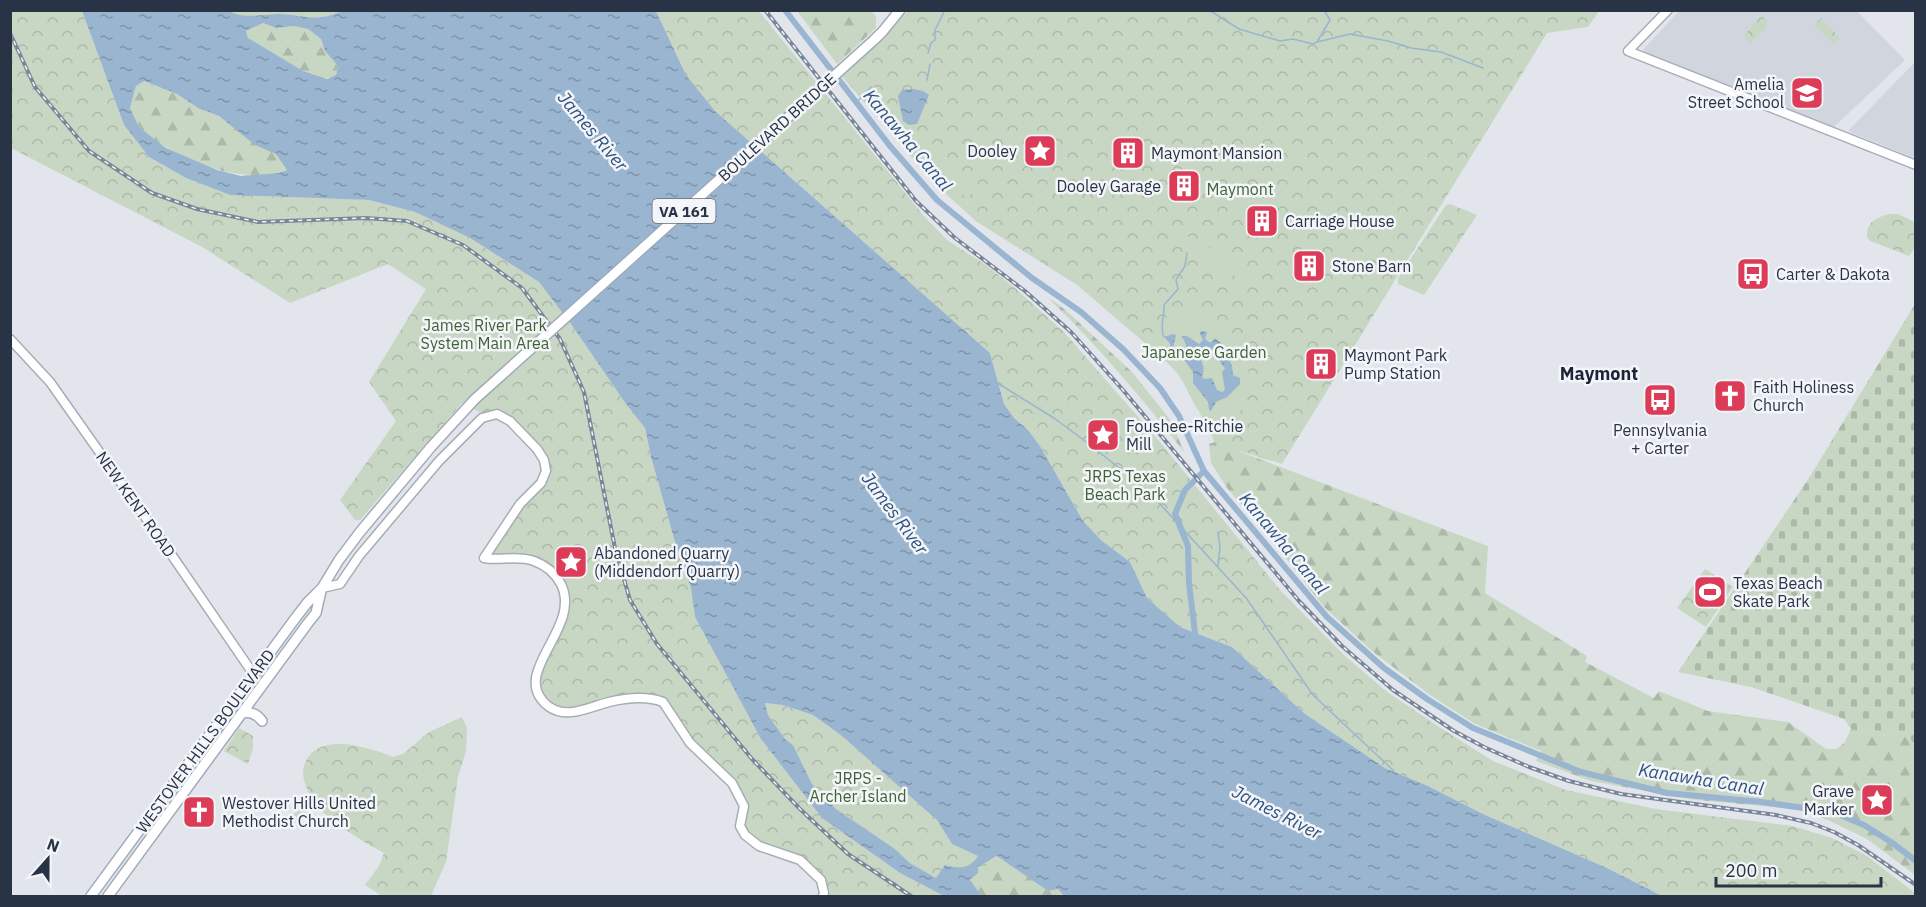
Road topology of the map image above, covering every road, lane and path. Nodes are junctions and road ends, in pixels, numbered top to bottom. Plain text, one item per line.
1 (900, 10) edge
2 (1668, 10) edge
3 (1916, 165) edge
4 (10, 339) edge
5 (494, 382) joint
6 (322, 588) junction
7 (254, 675) junction
8 (242, 713) junction
9 (262, 720) dead end
10 (91, 897) edge
11 (108, 897) edge
12 (823, 897) edge

1 - 5 main road, BOULEVARD BRIDGE / VA 161, bridge
2 - 3 street
4 - 7 street, NEW KENT ROAD
5 - 6 main road, WESTOVER HILLS BOULEVARD / VA 161
6 - 7 main road, WESTOVER HILLS BOULEVARD / VA 161
6 - 8 main road, WESTOVER HILLS BOULEVARD / VA 161
6 - 12 street, WESTOVER HILLS BOULEVARD
7 - 10 main road, WESTOVER HILLS BOULEVARD / VA 161
8 - 9 main road
8 - 11 main road, WESTOVER HILLS BOULEVARD / VA 161

